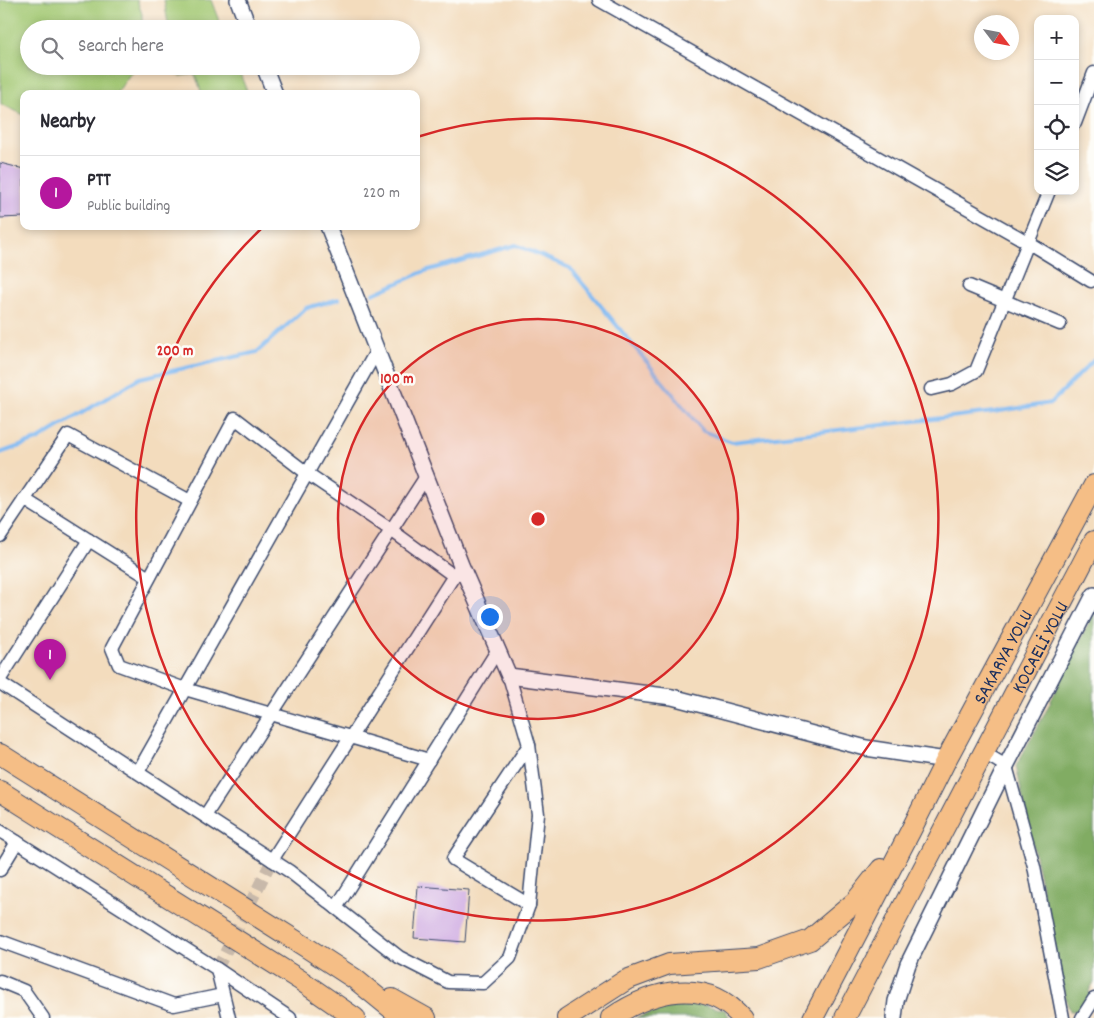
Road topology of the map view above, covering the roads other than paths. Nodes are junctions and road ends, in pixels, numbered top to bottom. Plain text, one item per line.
1 (238, 0) edge
2 (599, 0) edge
3 (246, 20) edge
4 (1094, 73) edge
5 (268, 75) edge
6 (273, 90) edge
7 (1079, 112) edge
8 (1047, 195) edge
9 (330, 230) edge
10 (1029, 243) junction
11 (1091, 281) dead end
12 (969, 286) dead end
13 (1005, 301) junction
14 (1060, 324) dead end
15 (377, 350) junction
16 (931, 389) dead end
17 (308, 474) junction
18 (427, 475) junction
19 (1094, 485) edge
20 (24, 499) junction
21 (190, 501) junction
22 (391, 530) junction
23 (0, 536) edge
24 (89, 540) junction
25 (1094, 542) edge
26 (458, 571) junction
27 (149, 578) junction
28 (1094, 595) edge
29 (497, 651) junction
30 (509, 676) junction
31 (0, 679) edge
32 (0, 683) edge
33 (185, 689) junction
34 (272, 714) junction
35 (351, 738) junction
36 (529, 745) junction
37 (984, 753) junction
38 (0, 754) edge
39 (429, 760) junction
40 (946, 760) junction
41 (1006, 766) junction
42 (138, 772) junction
43 (0, 791) edge
44 (205, 816) junction
45 (911, 830) junction
46 (0, 831) edge
47 (17, 842) junction
48 (272, 860) junction
49 (0, 870) edge
50 (529, 905) junction
51 (336, 908) junction
52 (0, 941) edge
53 (217, 968) junction
54 (355, 979) junction
55 (0, 981) edge
56 (223, 995) junction
57 (1094, 998) edge
58 (43, 1018) edge
59 (229, 1018) edge
60 (290, 1018) edge
61 (355, 1018) edge
62 (403, 1018) edge
63 (426, 1018) edge
64 (567, 1018) edge
65 (611, 1018) edge
66 (742, 1018) edge
67 (813, 1018) edge
68 (845, 1018) edge
69 (858, 1018) edge
70 (894, 1018) edge
71 (1063, 1018) edge
72 (1082, 1018) edge

1 - 3 street
2 - 10 street
4 - 7 street
5 - 6 street
8 - 10 street
9 - 15 street
10 - 11 street
10 - 13 street
12 - 13 street
13 - 14 street
13 - 16 street
15 - 17 street
15 - 18 street
17 - 21 street
17 - 22 street
17 - 33 street
18 - 22 street
18 - 26 street
19 - 40 highway, SAKARYA YOLU
20 - 21 street
20 - 23 street
20 - 24 street
21 - 27 street
22 - 26 street
22 - 34 street
24 - 27 street
24 - 31 street
25 - 37 highway, KOCAELİ YOLU
26 - 29 street
26 - 35 street
27 - 33 street
28 - 41 street
29 - 30 street
29 - 39 street
30 - 36 street
30 - 40 street
32 - 42 street
33 - 34 street
33 - 42 street
34 - 35 street
34 - 44 street
35 - 39 street
35 - 48 street
36 - 50 street
36 - 50 street
37 - 41 street
37 - 68 highway
37 - 69 highway
38 - 54 highway
39 - 51 street
40 - 45 highway, SAKARYA YOLU
41 - 70 street
41 - 71 street
42 - 44 street
43 - 61 highway
44 - 48 street
45 - 64 highway
45 - 67 highway
46 - 47 street
47 - 49 street
47 - 53 street
48 - 51 street
50 - 51 street
52 - 56 street
53 - 56 street
53 - 60 street
54 - 62 highway
54 - 63 highway
55 - 58 street
56 - 59 street
57 - 72 street
65 - 66 highway

